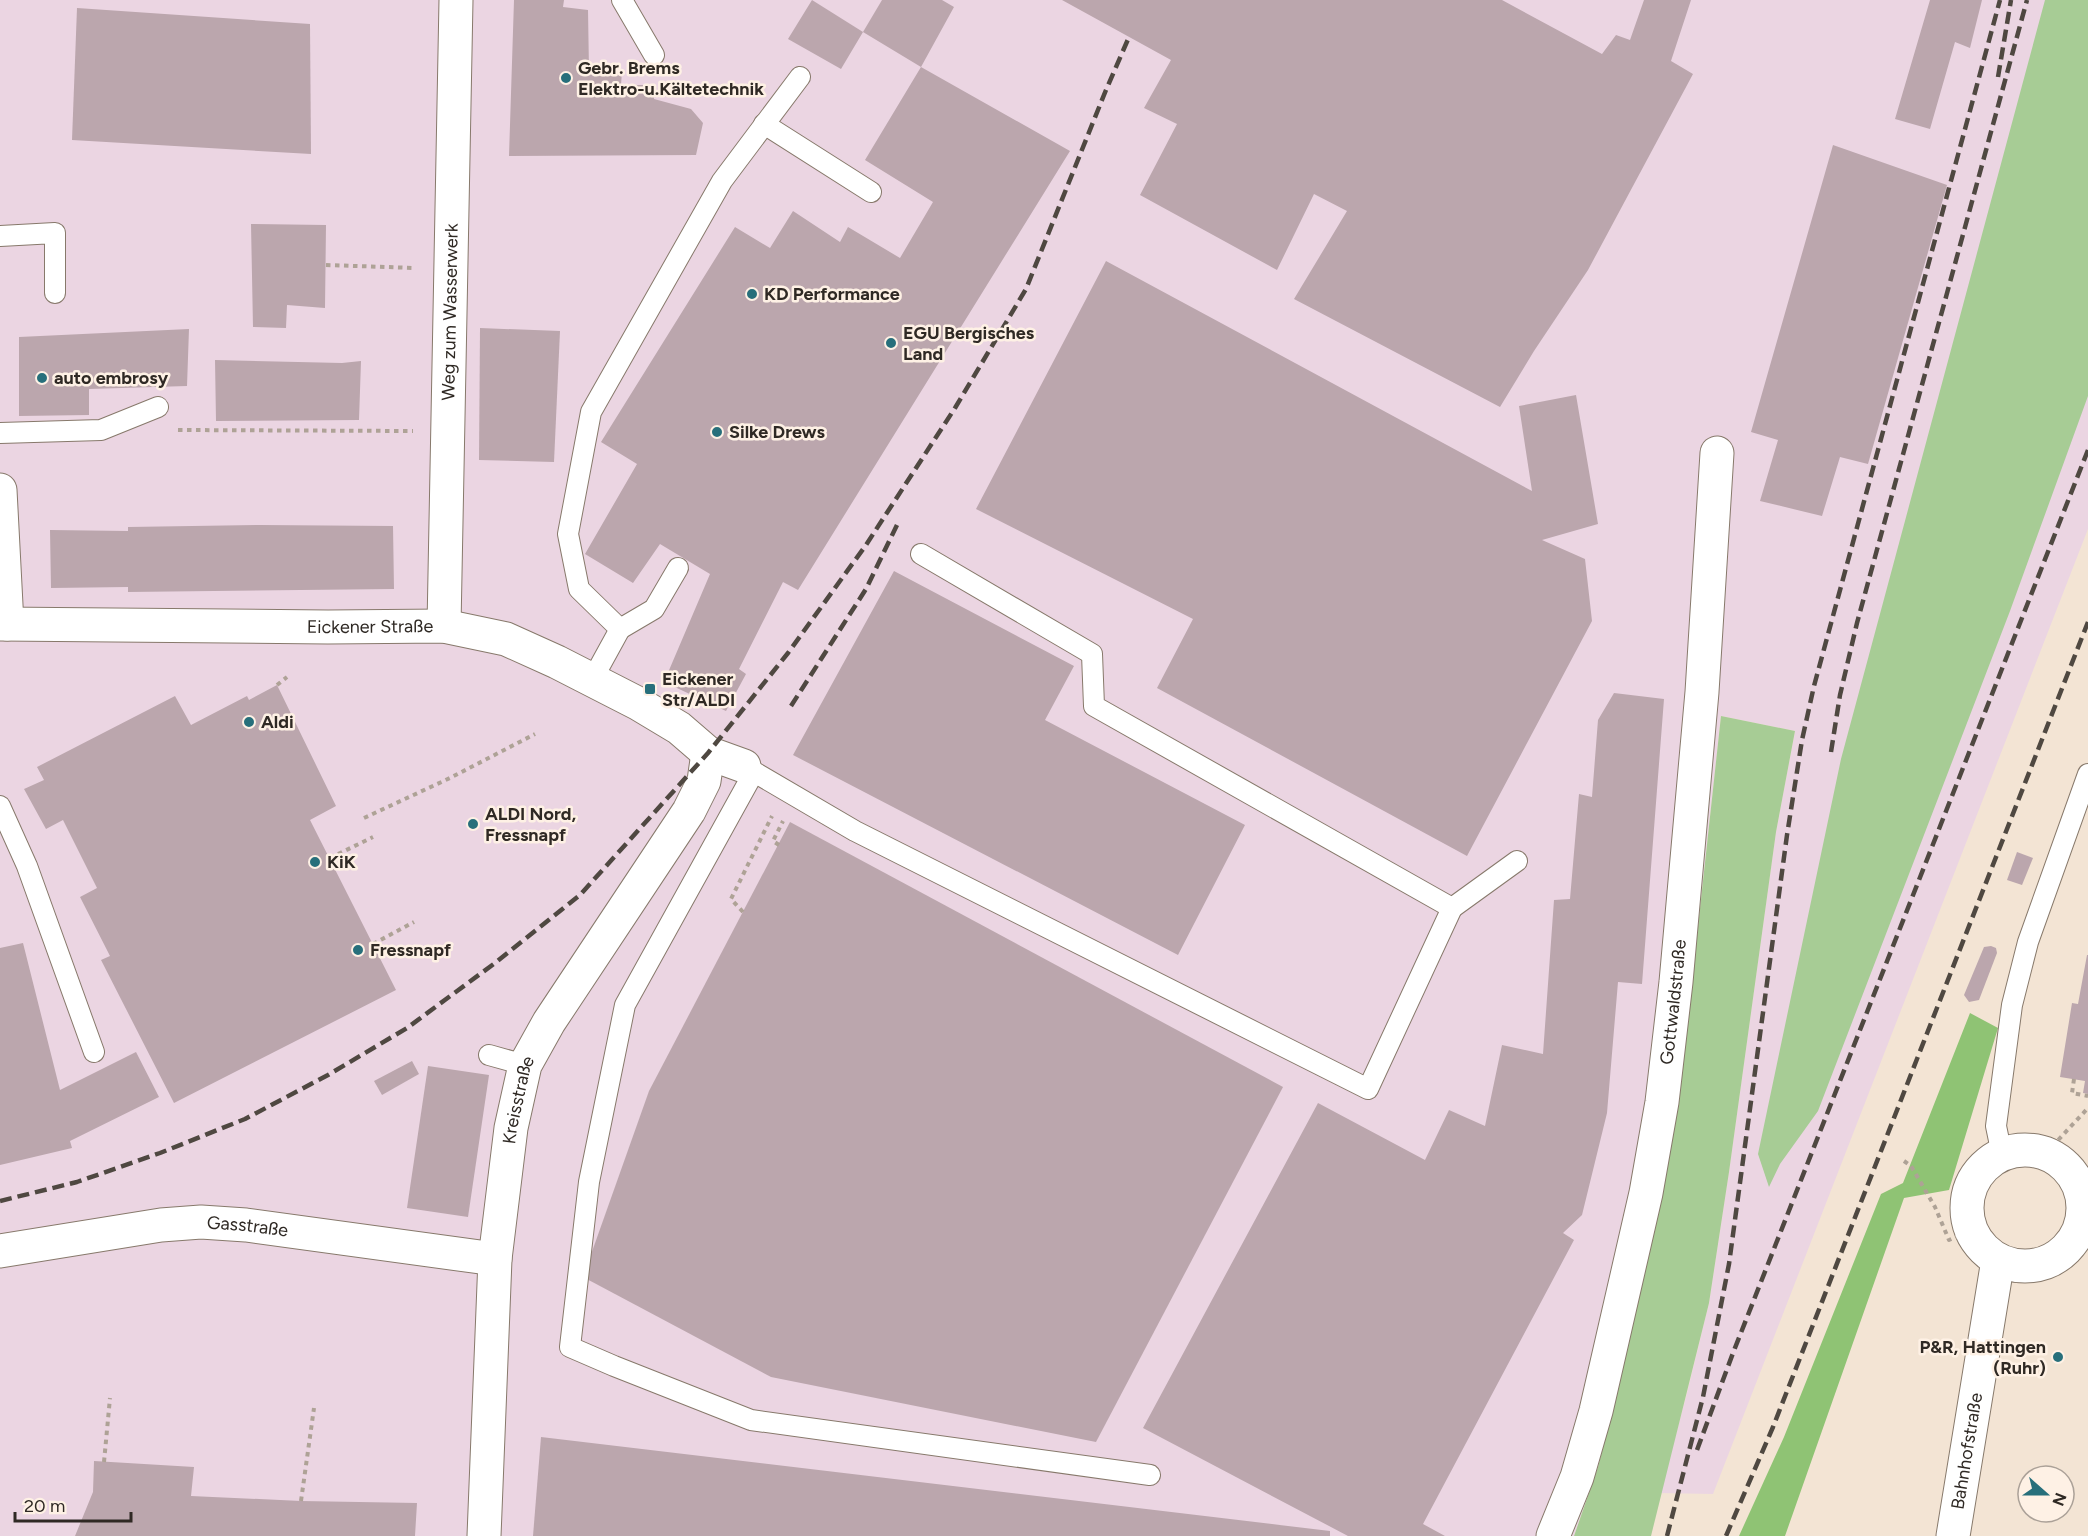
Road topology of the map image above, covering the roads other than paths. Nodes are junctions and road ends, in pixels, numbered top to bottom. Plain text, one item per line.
1 (456, 0) edge
2 (622, 0) edge
3 (654, 55) dead end
4 (800, 77) dead end
5 (764, 124) junction
6 (871, 192) dead end
7 (0, 236) edge
8 (55, 293) dead end
9 (158, 407) dead end
10 (0, 433) edge
11 (1717, 453) dead end
12 (0, 490) edge
13 (921, 554) dead end
14 (678, 568) dead end
15 (3, 624) edge
16 (444, 626) junction
17 (620, 629) junction
18 (592, 680) junction
19 (708, 753) junction
20 (749, 769) junction
21 (2088, 774) edge
22 (2083, 804) edge
23 (0, 806) edge
24 (1517, 861) dead end
25 (1452, 908) junction
26 (94, 1052) dead end
27 (489, 1055) dead end
28 (525, 1065) junction
29 (2002, 1155) junction
30 (0, 1251) edge
31 (495, 1259) junction
32 (1998, 1260) junction
33 (1150, 1475) dead end
34 (484, 1536) edge
35 (1552, 1536) edge
36 (1953, 1536) edge

1 - 16 street, Weg zum Wasserwerk
2 - 3 lane
4 - 5 lane
5 - 6 lane
5 - 17 lane
7 - 8 lane
9 - 10 lane
11 - 35 street, Gottwaldstraße
12 - 15 street
13 - 25 lane
14 - 17 lane
15 - 16 street, Eickener Straße
16 - 18 street, Eickener Straße
17 - 18 lane
18 - 19 street, Eickener Straße
19 - 20 street
19 - 28 street, Kreisstraße
20 - 25 lane
20 - 33 lane
21 - 22 lane
22 - 29 lane
23 - 26 lane
24 - 25 lane
27 - 28 lane
28 - 31 street, Kreisstraße
29 - 32 street
29 - 32 street
30 - 31 street, Gasstraße
31 - 34 street, Kreisstraße
32 - 36 street, Bahnhofstraße

